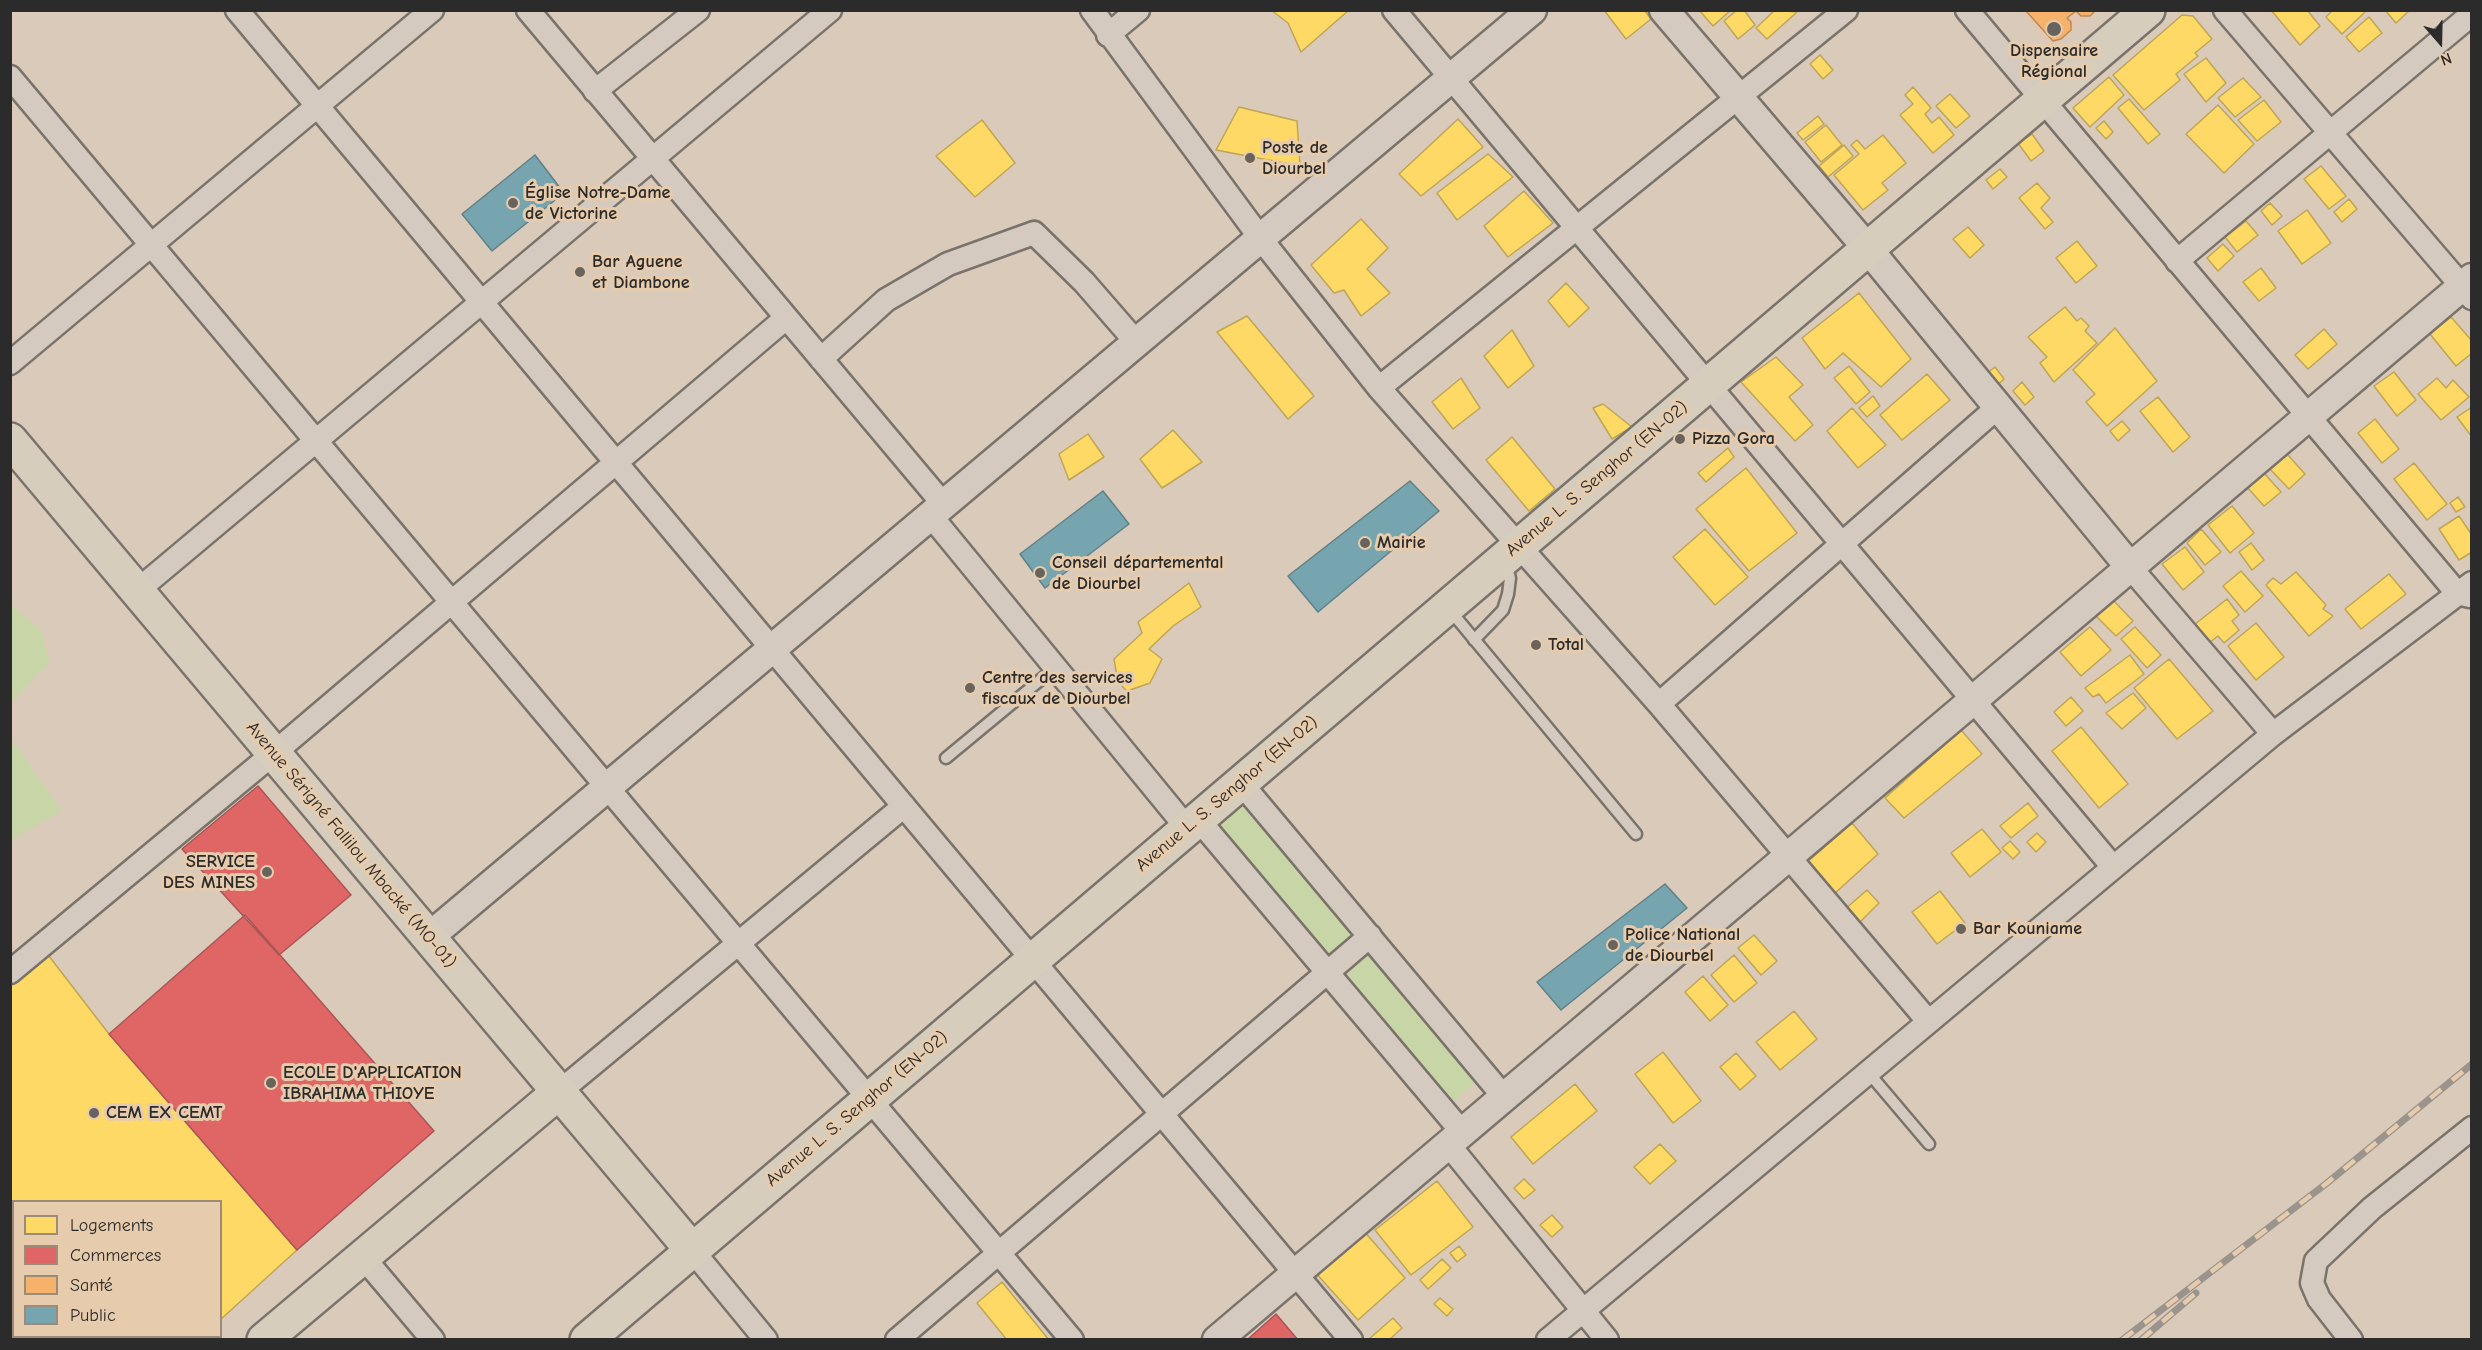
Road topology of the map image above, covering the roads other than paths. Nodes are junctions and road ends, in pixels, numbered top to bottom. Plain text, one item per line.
1 (237, 10) edge
2 (432, 10) edge
3 (528, 10) edge
4 (698, 10) edge
5 (830, 10) edge
6 (1092, 10) edge
7 (1138, 10) edge
8 (1394, 10) edge
9 (1532, 10) edge
10 (1664, 10) edge
11 (1846, 10) edge
12 (1967, 10) edge
13 (2148, 10) edge
14 (2224, 10) edge
15 (2472, 14) edge
16 (803, 19) edge
17 (1108, 36) junction
18 (10, 77) edge
19 (1451, 78) junction
20 (595, 91) junction
21 (1738, 98) junction
22 (2042, 100) junction
23 (318, 106) junction
24 (2330, 133) junction
25 (653, 159) junction
26 (1577, 228) junction
27 (1261, 239) junction
28 (152, 245) junction
29 (1868, 249) junction
30 (2177, 261) junction
31 (2468, 288) edge
32 (482, 302) junction
33 (786, 318) junction
34 (1137, 343) junction
35 (821, 359) junction
36 (10, 363) edge
37 (1709, 384) junction
38 (1379, 388) junction
39 (1998, 407) junction
40 (2308, 417) junction
41 (10, 440) edge
42 (317, 441) junction
43 (616, 463) junction
44 (938, 510) junction
45 (1842, 544) junction
46 (1511, 552) junction
47 (2130, 567) junction
48 (138, 590) junction
49 (2467, 591) edge
50 (452, 602) junction
51 (1447, 607) junction
52 (1474, 639) junction
53 (772, 649) junction
54 (1056, 667) junction
55 (1973, 700) junction
56 (1659, 704) junction
57 (2273, 734) junction
58 (274, 753) junction
59 (946, 758) dead end
60 (1241, 783) junction
61 (608, 787) junction
62 (904, 806) junction
63 (1193, 824) junction
64 (1636, 834) dead end
65 (1788, 856) junction
66 (2113, 867) junction
67 (1370, 936) junction
68 (429, 937) junction
69 (739, 943) junction
70 (1033, 960) junction
71 (10, 972) edge
72 (1326, 973) junction
73 (1928, 1021) junction
74 (1868, 1072) junction
75 (559, 1092) junction
76 (1504, 1097) junction
77 (870, 1098) junction
78 (1162, 1114) junction
79 (2472, 1128) edge
80 (1455, 1138) junction
81 (1929, 1144) dead end
82 (692, 1250) junction
83 (999, 1252) junction
84 (363, 1257) junction
85 (1296, 1273) junction
86 (1584, 1310) junction
87 (264, 1340) edge
88 (432, 1340) edge
89 (586, 1340) edge
90 (766, 1340) edge
91 (897, 1340) edge
92 (1072, 1340) edge
93 (1217, 1340) edge
94 (1351, 1340) edge
95 (1548, 1340) edge
96 (1606, 1340) edge
97 (2351, 1340) edge

1 - 23 street
2 - 23 street
3 - 20 street
4 - 20 street
5 - 16 street
6 - 17 street
7 - 17 street
8 - 19 street
9 - 19 street
10 - 21 street
11 - 21 street
12 - 22 street
13 - 22 main road, Avenue L. S. Senghor (EN-02)
14 - 24 street
15 - 24 street
16 - 25 street
17 - 27 street
18 - 28 street
19 - 26 street
19 - 27 street
20 - 25 street
21 - 26 street
21 - 29 street
22 - 29 main road, Avenue L. S. Senghor (EN-02)
22 - 30 street
23 - 28 street
23 - 32 street
24 - 30 street
24 - 31 street
25 - 32 street
25 - 33 street
26 - 37 street
26 - 38 street
27 - 34 street
27 - 38 street
28 - 36 street
28 - 42 street
29 - 37 main road, Avenue L. S. Senghor (EN-02)
29 - 39 street
30 - 40 street
31 - 40 street
32 - 42 street
32 - 43 street
33 - 35 street
33 - 43 street
34 - 35 street
34 - 44 street
35 - 44 street
37 - 45 street
37 - 46 main road, Avenue L. S. Senghor (EN-02)
38 - 46 street
39 - 45 street
39 - 47 street
40 - 47 street
40 - 49 street
41 - 48 main road, Avenue Sérigné Fallilou Mbacké (MO-01)
42 - 48 street
42 - 50 street
43 - 50 street
43 - 53 street
44 - 53 street
44 - 54 street
45 - 55 street
45 - 56 street
46 - 51 main road, Avenue L. S. Senghor (EN-02)
46 - 52 lane
46 - 56 street
47 - 55 street
47 - 57 street
48 - 58 main road, Avenue Sérigné Fallilou Mbacké (MO-01)
49 - 57 street
50 - 58 street
50 - 61 street
51 - 52 lane
51 - 60 main road, Avenue L. S. Senghor (EN-02)
52 - 64 lane
53 - 61 street
53 - 62 street
54 - 59 lane
54 - 63 street
55 - 65 street
55 - 66 street
56 - 65 street
57 - 66 street
58 - 68 main road, Avenue Sérigné Fallilou Mbacké (MO-01)
58 - 71 street
60 - 63 main road, Avenue L. S. Senghor (EN-02)
60 - 67 street
61 - 68 street
61 - 69 street
62 - 69 street
62 - 70 street
63 - 70 main road, Avenue L. S. Senghor (EN-02)
63 - 72 street
65 - 73 street
65 - 76 street
66 - 73 street
67 - 72 street
67 - 76 street
68 - 75 main road, Avenue Sérigné Fallilou Mbacké (MO-01)
69 - 75 street
69 - 77 street
70 - 77 main road, Avenue L. S. Senghor (EN-02)
70 - 78 street
72 - 78 street
72 - 80 street
73 - 74 street
74 - 81 lane
74 - 86 street
75 - 82 main road, Avenue Sérigné Fallilou Mbacké (MO-01)
75 - 84 main road
76 - 80 street
77 - 82 main road, Avenue L. S. Senghor (EN-02)
77 - 83 street
78 - 83 street
78 - 85 street
79 - 97 street
80 - 85 street
80 - 86 street
82 - 89 main road, Avenue L. S. Senghor (EN-02)
82 - 90 street
83 - 91 street
83 - 92 street
84 - 87 main road
84 - 88 street
85 - 93 street
85 - 94 street
86 - 95 street
86 - 96 street

